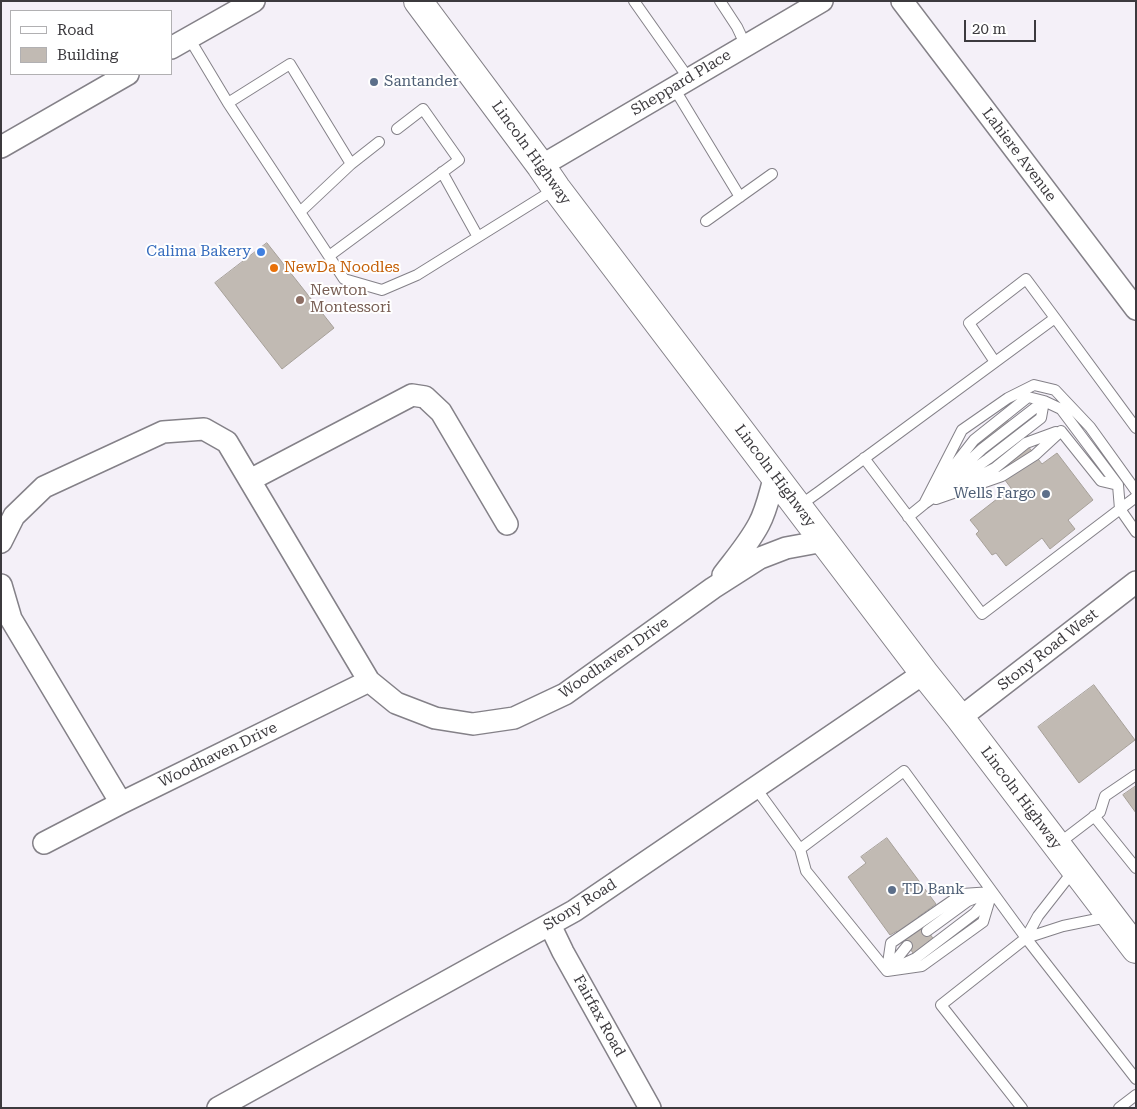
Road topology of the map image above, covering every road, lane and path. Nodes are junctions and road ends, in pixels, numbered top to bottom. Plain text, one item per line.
1 (254, 1) edge
2 (418, 1) edge
3 (634, 1) edge
4 (720, 1) edge
5 (902, 1) edge
6 (810, 4) edge
7 (180, 43) edge
8 (746, 46) junction
9 (126, 75) edge
10 (682, 83) junction
11 (228, 103) junction
12 (398, 129) dead end
13 (380, 142) dead end
14 (1, 147) edge
15 (351, 164) junction
16 (541, 166) junction
17 (442, 172) junction
18 (772, 174) dead end
19 (556, 188) junction
20 (740, 197) junction
21 (300, 212) junction
22 (706, 221) dead end
23 (478, 237) junction
24 (329, 256) junction
25 (1136, 309) edge
26 (1055, 318) junction
27 (995, 362) junction
28 (1136, 428) edge
29 (864, 458) junction
30 (775, 476) junction
31 (250, 480) junction
32 (1118, 485) junction
33 (1136, 491) edge
34 (1136, 498) edge
35 (924, 504) junction
36 (798, 506) junction
37 (1120, 509) junction
38 (908, 516) junction
39 (507, 524) dead end
40 (1136, 532) edge
41 (824, 541) junction
42 (1, 542) edge
43 (1136, 582) edge
44 (1, 585) edge
45 (714, 588) junction
46 (924, 673) junction
47 (369, 681) junction
48 (960, 718) junction
49 (1136, 774) edge
50 (755, 788) junction
51 (121, 803) junction
52 (1094, 816) junction
53 (44, 844) dead end
54 (1056, 845) junction
55 (800, 849) junction
56 (1136, 868) edge
57 (1074, 869) junction
58 (992, 892) junction
59 (1110, 916) junction
60 (550, 924) junction
61 (927, 931) dead end
62 (1026, 938) junction
63 (1134, 944) edge
64 (907, 946) dead end
65 (887, 971) junction
66 (1136, 1079) edge
67 (1136, 1095) edge
68 (218, 1108) edge
69 (650, 1108) edge
70 (1022, 1108) edge
71 (1119, 1108) edge

1 - 7 street
2 - 16 main road, Lincoln Highway
3 - 10 lane
4 - 8 lane
5 - 25 street, Lahiere Avenue
6 - 8 street, Sheppard Place
7 - 11 lane
8 - 10 street, Sheppard Place
9 - 14 street
10 - 16 street, Sheppard Place
10 - 20 lane
11 - 15 lane
11 - 21 lane
12 - 17 lane
13 - 15 lane
15 - 21 lane
16 - 19 main road, Lincoln Highway
17 - 23 lane
17 - 24 lane
18 - 20 lane
19 - 23 lane
19 - 30 main road, Lincoln Highway
20 - 22 lane
21 - 24 lane
23 - 24 lane
26 - 27 lane
26 - 27 lane
26 - 28 lane
27 - 29 lane
29 - 36 lane
29 - 38 lane
30 - 36 main road, Lincoln Highway
30 - 45 street
31 - 39 street
31 - 42 street, Woodhaven Drive
31 - 47 street, Woodhaven Drive
32 - 35 lane
32 - 35 lane
32 - 37 lane
33 - 35 lane
34 - 37 lane
35 - 38 lane
36 - 41 main road, Lincoln Highway
37 - 38 lane
37 - 40 lane
41 - 45 street, Woodhaven Drive
41 - 46 main road, Lincoln Highway
43 - 48 street, Stony Road West
44 - 51 street
45 - 47 street, Woodhaven Drive
46 - 48 main road, Lincoln Highway
46 - 50 street, Stony Road
47 - 51 street, Woodhaven Drive
48 - 54 main road, Lincoln Highway
49 - 52 lane
50 - 55 lane
50 - 60 street, Stony Road
51 - 53 street, Woodhaven Drive
52 - 54 lane
52 - 56 lane
54 - 57 main road, Lincoln Highway
55 - 58 lane
55 - 65 lane
57 - 59 main road, Lincoln Highway
57 - 62 lane
58 - 61 lane
58 - 62 lane
58 - 65 lane
58 - 65 lane
59 - 62 lane
59 - 63 main road, Lincoln Highway
60 - 68 street, Stony Road
60 - 69 street, Fairfax Road
62 - 66 lane
62 - 70 lane
64 - 65 lane
67 - 71 lane

